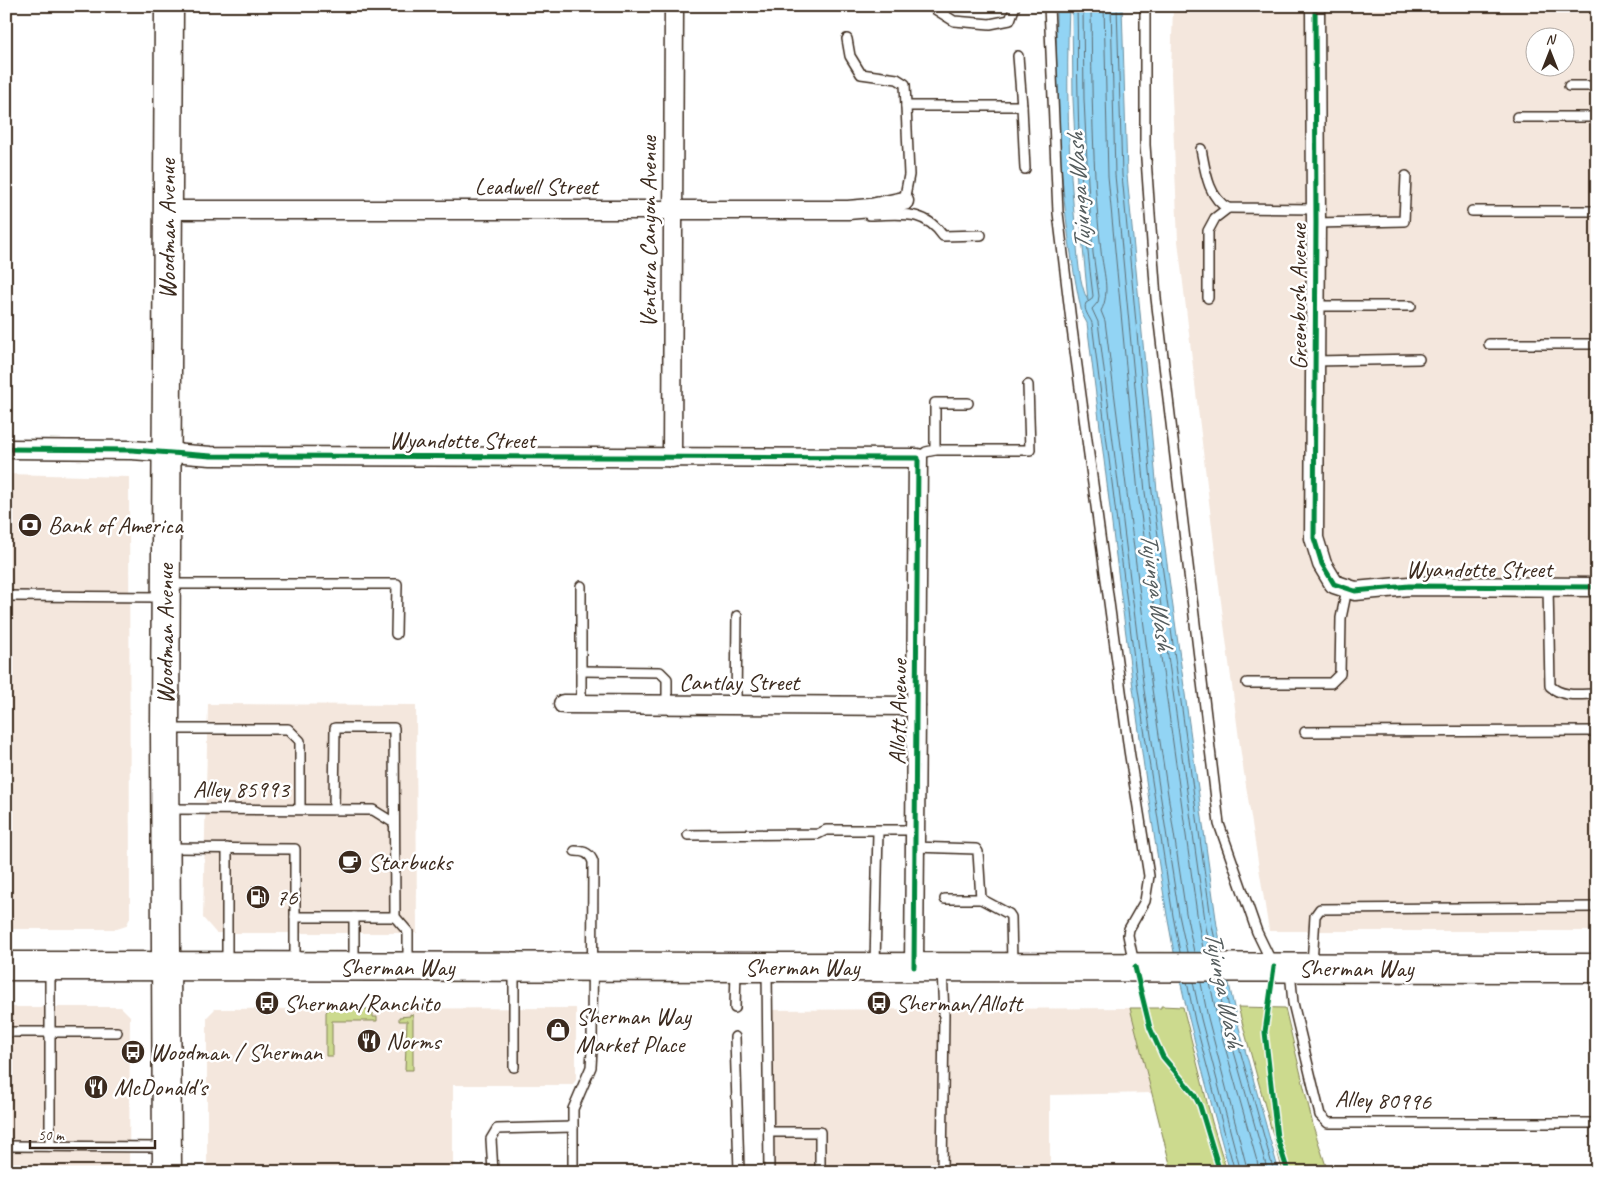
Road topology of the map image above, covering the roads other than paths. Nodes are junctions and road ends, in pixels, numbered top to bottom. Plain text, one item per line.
1 (169, 6) edge
2 (674, 6) edge
3 (930, 6) edge
4 (1015, 6) edge
5 (1049, 6) edge
6 (1146, 6) edge
7 (1315, 6) edge
8 (847, 39) dead end
9 (1018, 56) dead end
10 (1569, 86) dead end
11 (1597, 86) edge
12 (906, 106) junction
13 (1022, 106) junction
14 (1597, 116) edge
15 (1517, 117) dead end
16 (1201, 150) dead end
17 (1024, 169) dead end
18 (1406, 176) dead end
19 (904, 201) joint
20 (1228, 208) junction
21 (167, 210) junction
22 (672, 210) junction
23 (848, 210) junction
24 (1472, 211) dead end
25 (1597, 211) edge
26 (1316, 216) junction
27 (981, 235) dead end
28 (1208, 298) dead end
29 (1315, 306) junction
30 (1411, 306) dead end
31 (1489, 344) dead end
32 (1597, 344) edge
33 (1419, 359) dead end
34 (1315, 361) junction
35 (1028, 385) dead end
36 (968, 403) dead end
37 (6, 449) edge
38 (935, 450) junction
39 (166, 452) junction
40 (672, 458) junction
41 (918, 458) junction
42 (580, 586) dead end
43 (1340, 586) junction
44 (1548, 587) junction
45 (1597, 587) edge
46 (166, 591) junction
47 (6, 596) edge
48 (736, 616) dead end
49 (396, 634) dead end
50 (581, 671) junction
51 (1247, 683) dead end
52 (1597, 694) edge
53 (563, 704) dead end
54 (581, 704) junction
55 (667, 705) junction
56 (736, 705) junction
57 (916, 706) junction
58 (165, 729) junction
59 (1305, 732) dead end
60 (1597, 732) edge
61 (166, 809) junction
62 (300, 809) junction
63 (334, 809) junction
64 (394, 823) junction
65 (878, 831) junction
66 (688, 835) dead end
67 (914, 839) junction
68 (166, 848) junction
69 (227, 848) junction
70 (575, 851) dead end
71 (945, 899) dead end
72 (981, 899) junction
73 (1597, 907) edge
74 (295, 917) junction
75 (354, 917) junction
76 (394, 917) junction
77 (6, 966) edge
78 (50, 966) junction
79 (167, 966) junction
80 (227, 967) junction
81 (295, 967) junction
82 (354, 967) junction
83 (408, 967) junction
84 (514, 967) junction
85 (593, 967) junction
86 (736, 967) junction
87 (767, 967) junction
88 (874, 967) junction
89 (914, 967) junction
90 (942, 967) junction
91 (1012, 967) junction
92 (1142, 967) junction
93 (1292, 968) junction
94 (1597, 968) edge
95 (735, 1008) dead end
96 (6, 1032) edge
97 (50, 1032) junction
98 (117, 1032) dead end
99 (735, 1037) dead end
100 (514, 1068) dead end
101 (1597, 1123) edge
102 (573, 1127) junction
103 (769, 1132) junction
104 (6, 1146) edge
105 (50, 1146) junction
106 (167, 1159) edge
107 (493, 1172) edge
108 (573, 1172) edge
109 (739, 1172) edge
110 (769, 1172) edge
111 (820, 1172) edge
112 (942, 1172) edge

1 - 21 main road, Woodman Avenue
2 - 22 street, Ventura Canyon Avenue
3 - 4 lane
5 - 92 lane
6 - 93 lane
7 - 26 street, Greenbush Avenue
8 - 12 lane
9 - 13 lane
10 - 11 lane
12 - 13 lane
12 - 19 lane
13 - 17 lane
14 - 15 lane
16 - 20 lane
18 - 26 lane
19 - 23 street, Leadwell Street
20 - 26 lane
20 - 28 lane
21 - 22 street, Leadwell Street
21 - 39 main road, Woodman Avenue
22 - 23 street, Leadwell Street
22 - 40 street, Ventura Canyon Avenue
23 - 27 lane
24 - 25 lane
26 - 29 street, Greenbush Avenue
29 - 30 lane
29 - 34 street, Greenbush Avenue
31 - 32 lane
33 - 34 lane
34 - 43 street, Greenbush Avenue
35 - 38 lane
36 - 38 lane
37 - 39 street, Wyandotte Street
38 - 41 lane
39 - 40 street, Wyandotte Street
39 - 46 main road, Woodman Avenue
40 - 41 street, Wyandotte Street
41 - 57 street, Allott Avenue
42 - 50 lane
43 - 44 street, Wyandotte Street
43 - 51 lane
44 - 45 street, Wyandotte Street
44 - 52 lane
46 - 47 lane
46 - 49 lane
46 - 58 main road, Woodman Avenue
48 - 56 lane
50 - 54 lane
50 - 55 lane
53 - 54 street, Cantlay Street
54 - 55 street, Cantlay Street
55 - 56 street, Cantlay Street
56 - 57 street, Cantlay Street
57 - 67 street, Allott Avenue
58 - 61 main road, Woodman Avenue
58 - 62 lane
59 - 60 lane
61 - 62 lane, Alley 85993
61 - 68 main road, Woodman Avenue
62 - 63 lane, Alley 85993
63 - 64 lane, Alley 85993
63 - 64 lane
64 - 76 lane
65 - 66 lane
65 - 67 lane
65 - 88 lane
67 - 72 lane
67 - 89 street, Allott Avenue
68 - 69 lane
68 - 79 main road, Woodman Avenue
69 - 74 lane
69 - 80 lane
70 - 85 lane
71 - 72 lane
72 - 91 lane
73 - 93 lane
74 - 75 lane
74 - 81 lane
75 - 76 lane
75 - 82 lane
76 - 83 lane
77 - 78 main road, Sherman Way
78 - 79 main road, Sherman Way
78 - 97 lane
79 - 80 main road, Sherman Way
79 - 106 main road, Woodman Avenue
80 - 81 main road, Sherman Way
81 - 82 main road, Sherman Way
82 - 83 main road, Sherman Way
83 - 84 main road, Sherman Way
84 - 85 main road, Sherman Way
84 - 100 lane
85 - 86 main road, Sherman Way
85 - 102 lane
86 - 87 main road, Sherman Way
86 - 95 lane
87 - 88 main road, Sherman Way
87 - 103 lane
88 - 89 main road, Sherman Way
89 - 90 main road, Sherman Way
90 - 91 main road, Sherman Way
90 - 112 lane
91 - 92 main road, Sherman Way
92 - 93 main road, Sherman Way
93 - 94 main road, Sherman Way
93 - 101 lane, Alley 80996
96 - 97 lane
97 - 98 lane
97 - 105 lane
99 - 109 lane
102 - 107 lane
102 - 108 lane
103 - 110 lane
103 - 111 lane
104 - 105 lane
105 - 106 lane

